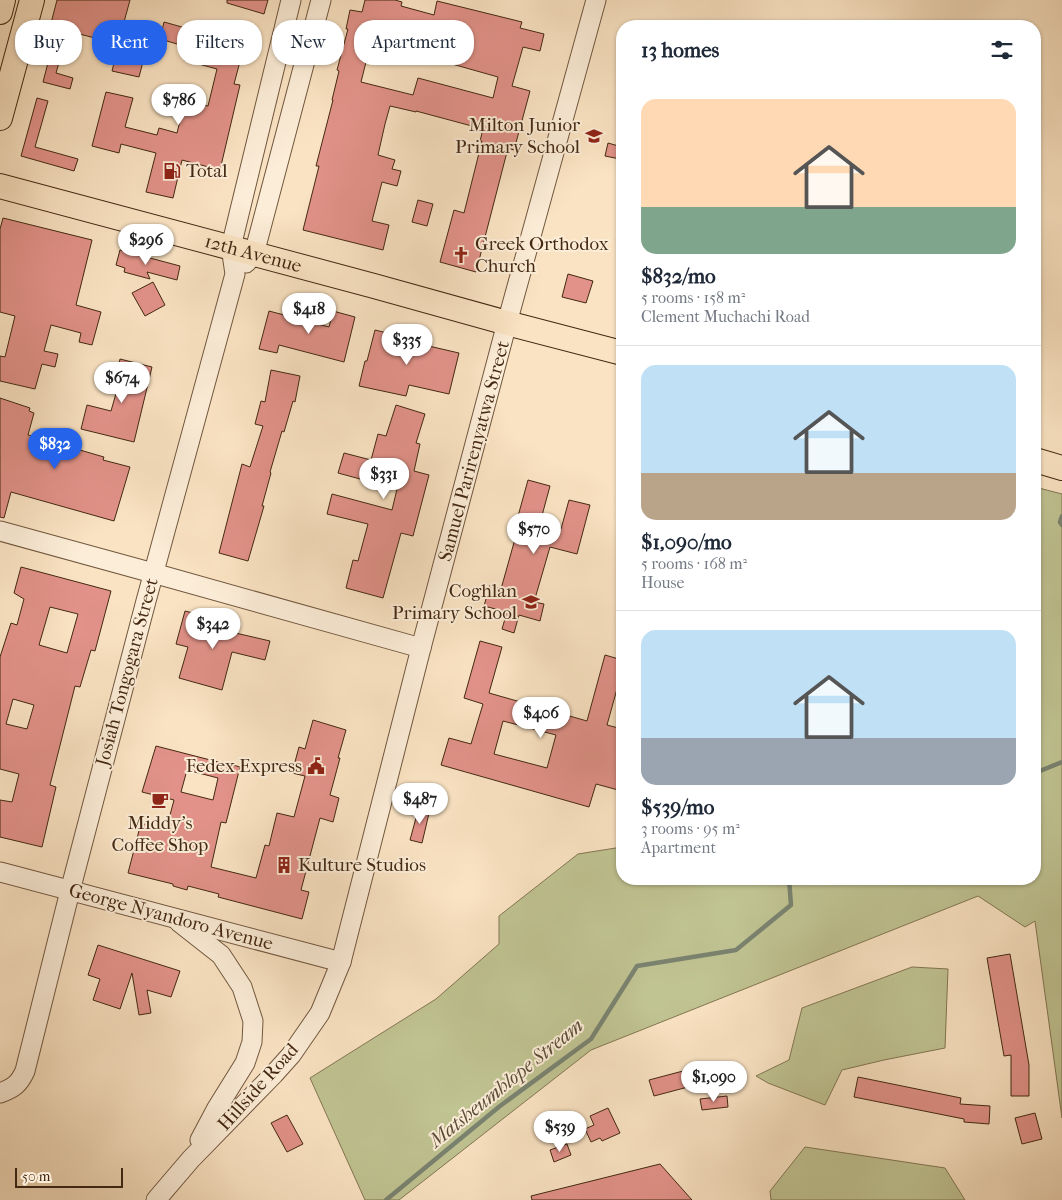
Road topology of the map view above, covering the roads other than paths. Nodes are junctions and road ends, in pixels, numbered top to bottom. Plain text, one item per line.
1 (3, 0) edge
2 (32, 0) edge
3 (291, 0) edge
4 (321, 0) edge
5 (593, 1) edge
6 (0, 12) edge
7 (0, 118) edge
8 (0, 186) edge
9 (230, 248) junction
10 (254, 254) junction
11 (235, 274) junction
12 (507, 323) junction
13 (616, 350) edge
14 (0, 531) edge
15 (153, 573) junction
16 (422, 648) junction
17 (0, 872) edge
18 (70, 891) junction
19 (172, 917) junction
20 (341, 962) junction
21 (0, 1094) edge
22 (191, 1159) junction
23 (156, 1200) edge

1 - 6 main road
2 - 7 main road
3 - 9 street, Josiah Tongogara Street
4 - 10 street, Josiah Tongogara Street
5 - 12 street, Samuel Parirenyatwa Street
8 - 9 main road, 12th Avenue
9 - 10 main road, 12th Avenue
9 - 11 street, Josiah Tongogara Street
10 - 11 street, Josiah Tongogara Street
10 - 12 main road, 12th Avenue
11 - 15 street, Josiah Tongogara Street
12 - 13 main road, 12th Avenue
12 - 16 street, Samuel Parirenyatwa Street
14 - 15 street
15 - 16 street
15 - 18 street, Josiah Tongogara Street
16 - 20 street, Samuel Parirenyatwa Street
17 - 18 street, George Nyandoro Avenue
18 - 19 street, George Nyandoro Avenue
18 - 21 street, Josiah Tongogara Street
19 - 20 street, George Nyandoro Avenue
19 - 22 street
20 - 22 street, Hillside Road
22 - 23 street, Hillside Road

